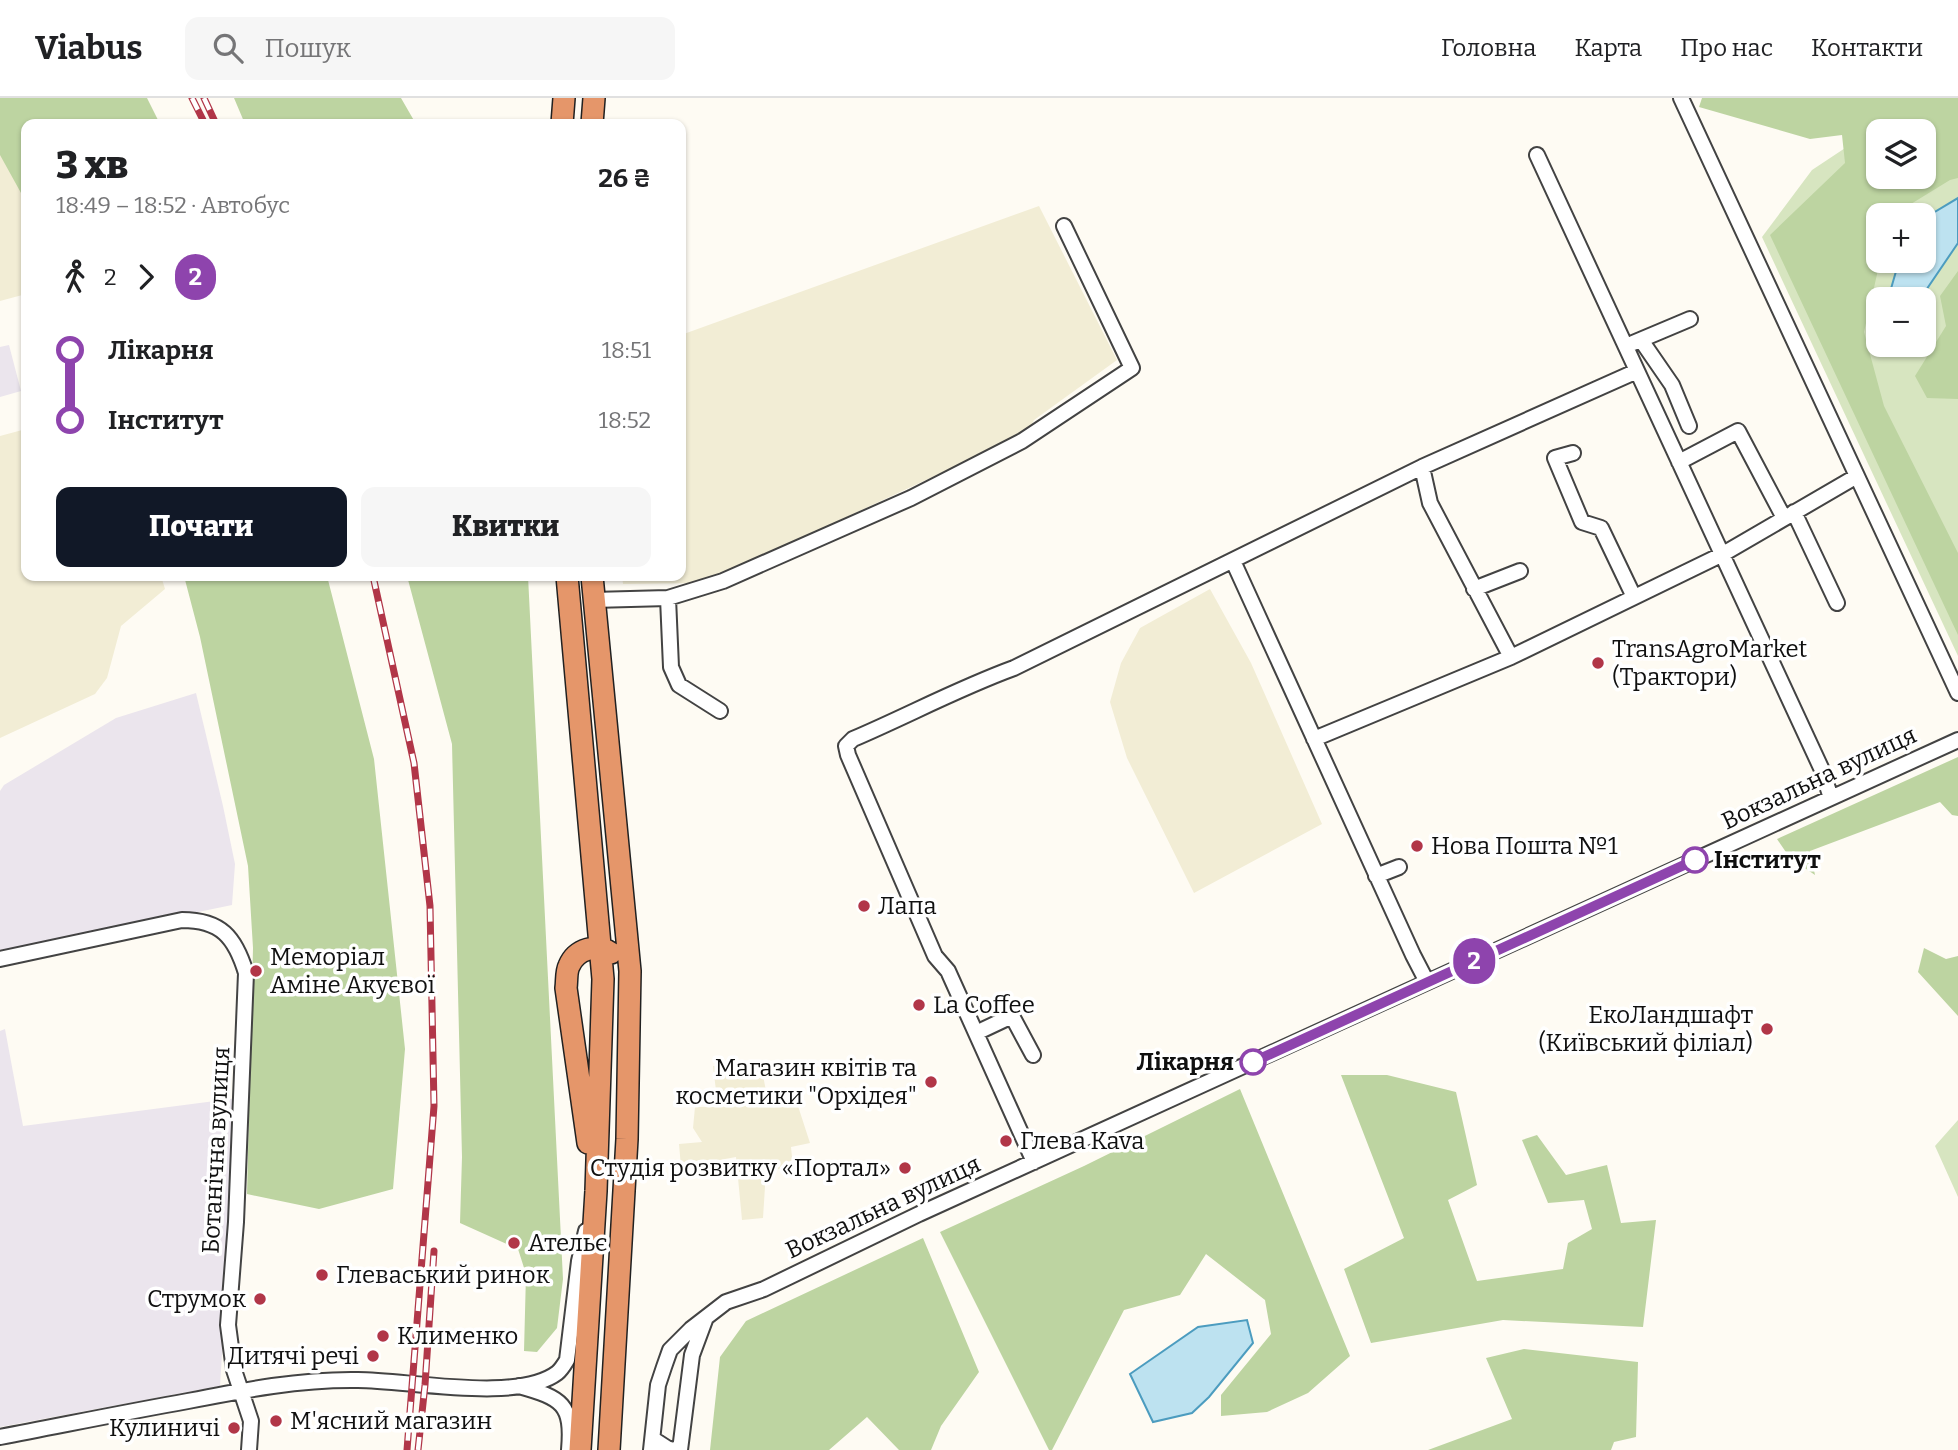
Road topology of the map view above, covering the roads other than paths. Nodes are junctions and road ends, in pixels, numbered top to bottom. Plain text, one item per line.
1 (564, 98) edge
2 (594, 98) edge
3 (1681, 98) edge
4 (562, 119) edge
5 (592, 119) edge
6 (1537, 155) dead end
7 (1064, 226) dead end
8 (1690, 319) dead end
9 (1641, 340) junction
10 (1625, 346) junction
11 (1637, 371) junction
12 (1689, 426) dead end
13 (1573, 453) dead end
14 (1679, 462) junction
15 (1422, 467) junction
16 (1857, 477) junction
17 (1789, 515) junction
18 (1723, 554) junction
19 (1233, 561) junction
20 (1520, 571) dead end
21 (567, 581) edge
22 (592, 581) edge
23 (1475, 589) junction
24 (1634, 597) junction
25 (668, 598) junction
26 (593, 600) junction
27 (1837, 603) dead end
28 (1511, 657) junction
29 (1958, 693) edge
30 (720, 711) dead end
31 (1314, 739) junction
32 (1958, 740) edge
33 (1832, 798) junction
34 (1399, 867) dead end
35 (1376, 876) junction
36 (601, 948) junction
37 (0, 959) edge
38 (630, 971) junction
39 (1427, 982) junction
40 (976, 1033) junction
41 (1033, 1055) dead end
42 (1034, 1162) junction
43 (596, 1191) junction
44 (707, 1315) junction
45 (664, 1367) junction
46 (690, 1373) junction
47 (518, 1386) junction
48 (241, 1391) junction
49 (0, 1437) edge
50 (652, 1445) edge
51 (680, 1449) edge
52 (249, 1450) edge
53 (569, 1450) edge
54 (580, 1450) edge
55 (609, 1450) edge

1 - 4 highway
2 - 5 highway
3 - 16 street
6 - 10 street
7 - 25 street
8 - 9 street
9 - 10 street
9 - 12 street
10 - 11 street
11 - 14 street
11 - 15 street
13 - 24 street
14 - 17 street
14 - 18 street
15 - 19 street
15 - 23 street
16 - 17 street
16 - 29 street
17 - 18 street
17 - 27 street
18 - 24 street
18 - 33 street
19 - 31 street
19 - 40 street
20 - 23 street
21 - 36 highway
22 - 26 highway
23 - 28 street
24 - 28 street
25 - 26 street
25 - 30 street
26 - 38 highway
28 - 31 street
31 - 35 street
32 - 33 street, Вокзальна вулиця
33 - 39 street, Вокзальна вулиця
34 - 35 street
35 - 39 street
36 - 38 highway
36 - 43 highway
36 - 43 highway
37 - 48 street, Ботанічна вулиця
38 - 55 highway
39 - 42 street, Вокзальна вулиця
40 - 41 street
40 - 42 street
42 - 44 street, Вокзальна вулиця
43 - 47 street
43 - 54 highway
44 - 45 street, Вокзальна вулиця
44 - 46 street
45 - 46 street
45 - 50 street
46 - 51 street
47 - 48 street
47 - 53 street
48 - 49 street
48 - 52 street, Ботанічна вулиця
50 - 51 street

